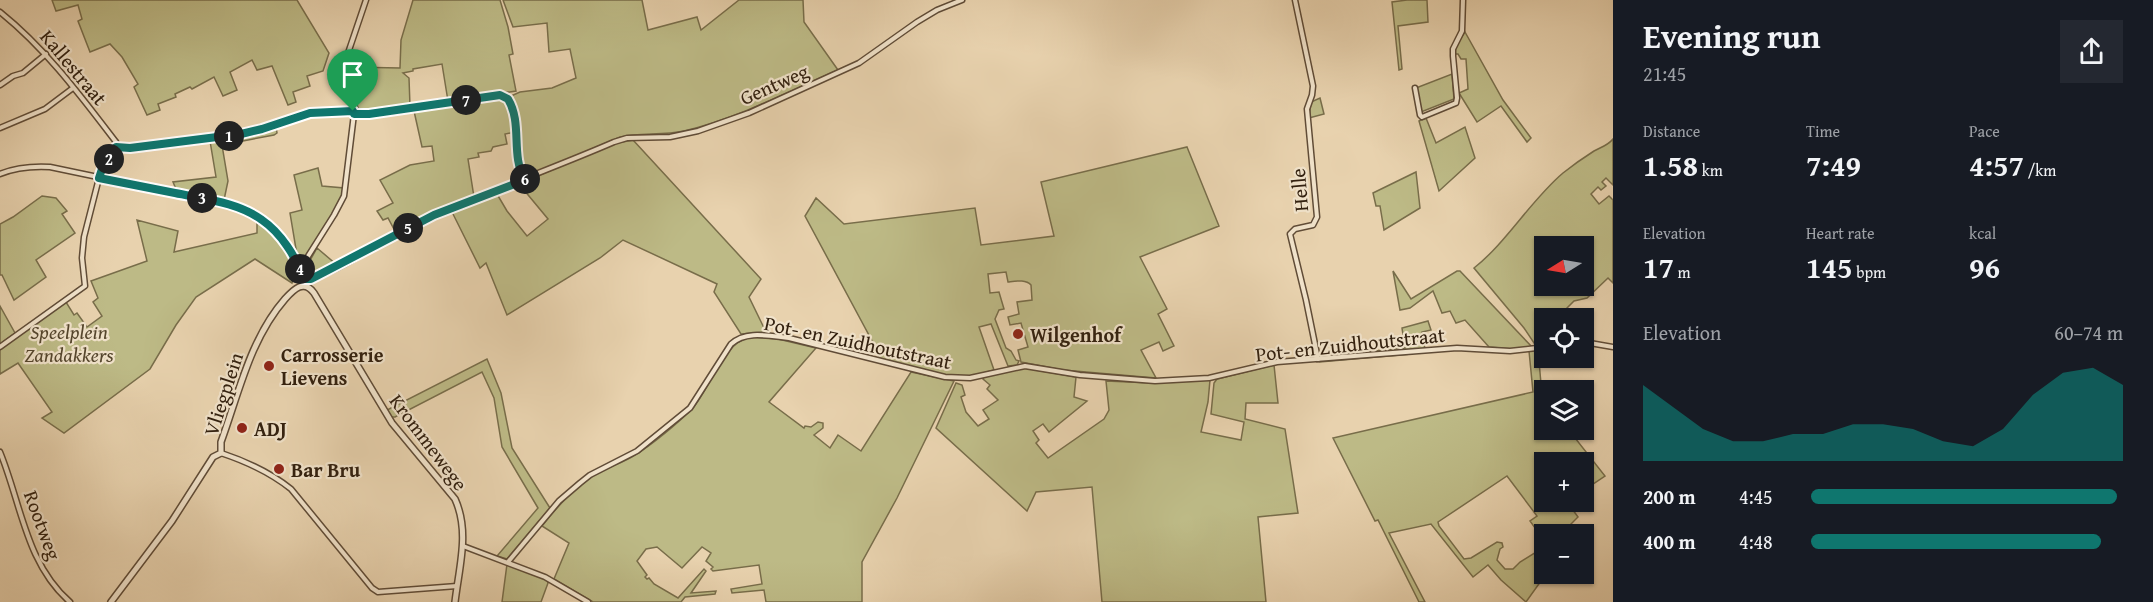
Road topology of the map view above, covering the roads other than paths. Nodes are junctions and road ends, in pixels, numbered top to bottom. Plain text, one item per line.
1 (366, 0) edge
2 (962, 0) edge
3 (1295, 0) edge
4 (1464, 0) edge
5 (0, 12) edge
6 (46, 54) junction
7 (0, 86) edge
8 (73, 88) junction
9 (1415, 88) dead end
10 (354, 112) junction
11 (0, 128) edge
12 (116, 147) junction
13 (0, 174) edge
14 (99, 178) junction
15 (525, 180) junction
16 (300, 269) junction
17 (304, 282) junction
18 (1594, 344) edge
19 (0, 347) edge
20 (1613, 347) edge
21 (1534, 348) edge
22 (1318, 359) junction
23 (0, 452) edge
24 (221, 453) junction
25 (463, 546) junction
26 (508, 562) junction
27 (457, 586) junction
28 (70, 602) edge
29 (111, 602) edge
30 (455, 602) edge
31 (588, 602) edge

1 - 10 street
2 - 15 street, Gentweg
3 - 22 street, Helle
4 - 9 street
5 - 6 street, Kallestraat
6 - 7 street
6 - 8 street, Kallestraat
8 - 11 street
8 - 12 street, Kallestraat
10 - 12 street
10 - 15 street
10 - 16 street
12 - 14 street
13 - 14 street
14 - 16 street
14 - 19 street
15 - 17 street, Gentweg
16 - 17 street
17 - 24 street, Vliegplein
17 - 25 street, Krommewege
18 - 20 street
21 - 22 street, Pot- en Zuidhoutstraat
22 - 26 street, Pot- en Zuidhoutstraat
23 - 28 street, Rootweg
24 - 27 street
24 - 29 street, Vliegplein
25 - 26 street
25 - 27 street, Krommewege
26 - 31 street
27 - 30 street, Krommewege

